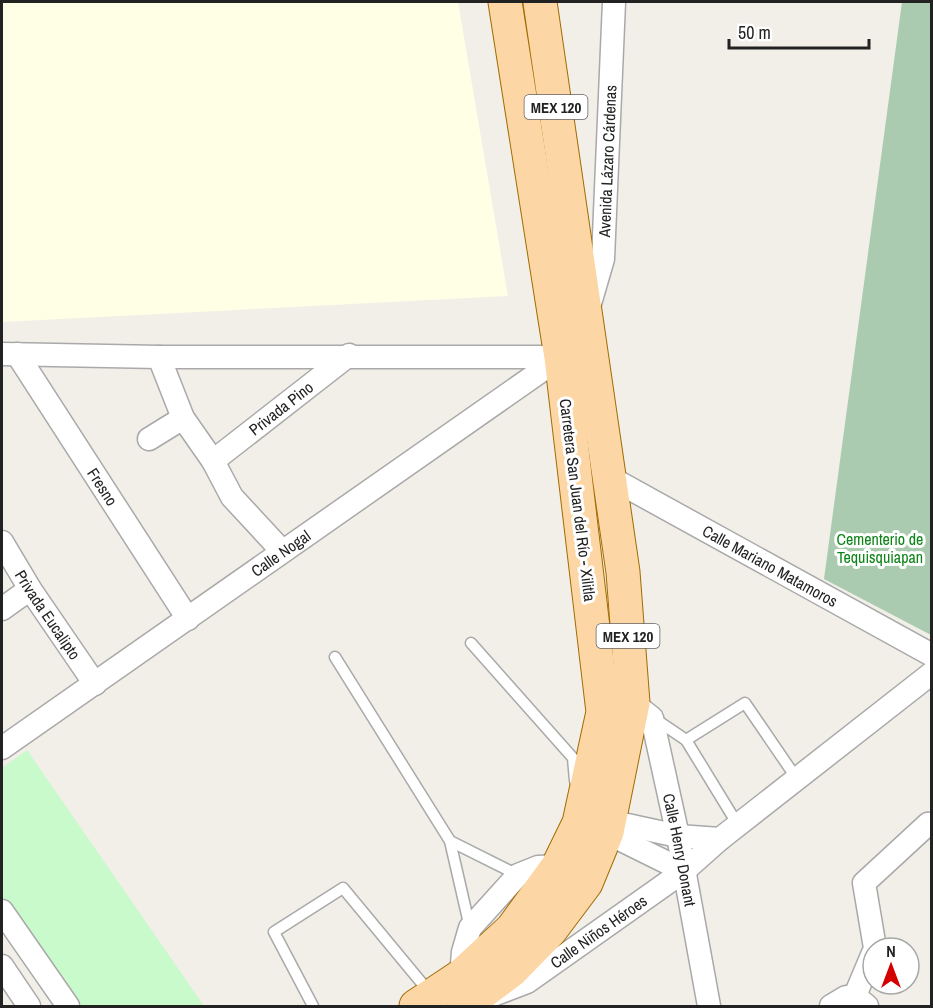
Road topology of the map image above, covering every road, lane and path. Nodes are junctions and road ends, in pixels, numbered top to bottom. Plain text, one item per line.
1 (505, 2) edge
2 (540, 2) edge
3 (614, 2) edge
4 (586, 318) junction
5 (9, 354) edge
6 (349, 355) junction
7 (159, 357) junction
8 (561, 357) junction
9 (183, 418) junction
10 (149, 440) dead end
11 (213, 461) junction
12 (609, 477) junction
13 (2, 542) edge
14 (282, 550) junction
15 (30, 589) junction
16 (2, 609) edge
17 (188, 619) junction
18 (471, 643) dead end
19 (932, 655) edge
20 (335, 657) dead end
21 (927, 682) edge
22 (95, 684) junction
23 (643, 710) junction
24 (686, 741) junction
25 (2, 748) edge
26 (797, 779) junction
27 (594, 822) junction
28 (932, 826) edge
29 (729, 832) junction
30 (678, 836) junction
31 (450, 841) junction
32 (558, 866) junction
33 (684, 870) junction
34 (518, 875) junction
35 (2, 911) edge
36 (470, 928) junction
37 (873, 936) edge
38 (2, 966) edge
39 (464, 996) edge
40 (424, 1001) edge
41 (860, 1002) edge
42 (59, 1003) edge
43 (29, 1006) edge
44 (313, 1006) edge
45 (709, 1006) edge
46 (831, 1006) edge

1 - 8 main road, Carretera San Juan del Río - Xilitla / MEX 120
2 - 4 main road, Carretera San Juan del Río - Xilitla / MEX 120
3 - 4 street, Avenida Lázaro Cárdenas
4 - 12 main road, Carretera San Juan del Río - Xilitla / MEX 120
5 - 7 street
5 - 17 street, Fresno
6 - 7 street
6 - 8 street
6 - 11 street, Privada Pino
7 - 9 street
8 - 14 street, Calle Nogal
8 - 27 main road, Carretera San Juan del Río - Xilitla / MEX 120
9 - 10 street
9 - 11 street
11 - 14 street
12 - 19 street, Calle Mariano Matamoros
12 - 23 main road, Carretera San Juan del Río - Xilitla / MEX 120
13 - 15 street, Privada Eucalipto
14 - 17 street, Calle Nogal
15 - 16 street
15 - 22 street, Privada Eucalipto
17 - 22 street, Calle Nogal
18 - 27 lane
20 - 31 lane
21 - 26 street, Calle Niños Héroes
22 - 25 street, Calle Nogal
23 - 24 lane
23 - 27 main road, Carretera San Juan del Río - Xilitla / MEX 120
23 - 30 street, Calle Henry Donant
24 - 26 lane
24 - 29 lane
26 - 29 street, Calle Niños Héroes
27 - 30 street
27 - 32 main road, Carretera San Juan del Río - Xilitla / MEX 120
27 - 33 street
27 - 39 main road, Carretera San Juan del Río - Xilitla / MEX 120
28 - 37 street
29 - 30 street
29 - 33 street, Calle Niños Héroes
30 - 33 street, Calle Henry Donant
31 - 34 lane
31 - 36 lane
32 - 34 street
32 - 39 main road, Carretera San Juan del Río - Xilitla / MEX 120
33 - 39 street, Calle Niños Héroes
33 - 45 street, Calle Henry Donant
34 - 36 street
35 - 42 street
36 - 39 street
38 - 43 street
39 - 40 main road, Carretera San Juan del Río - Xilitla / MEX 120
40 - 44 lane
41 - 46 street

